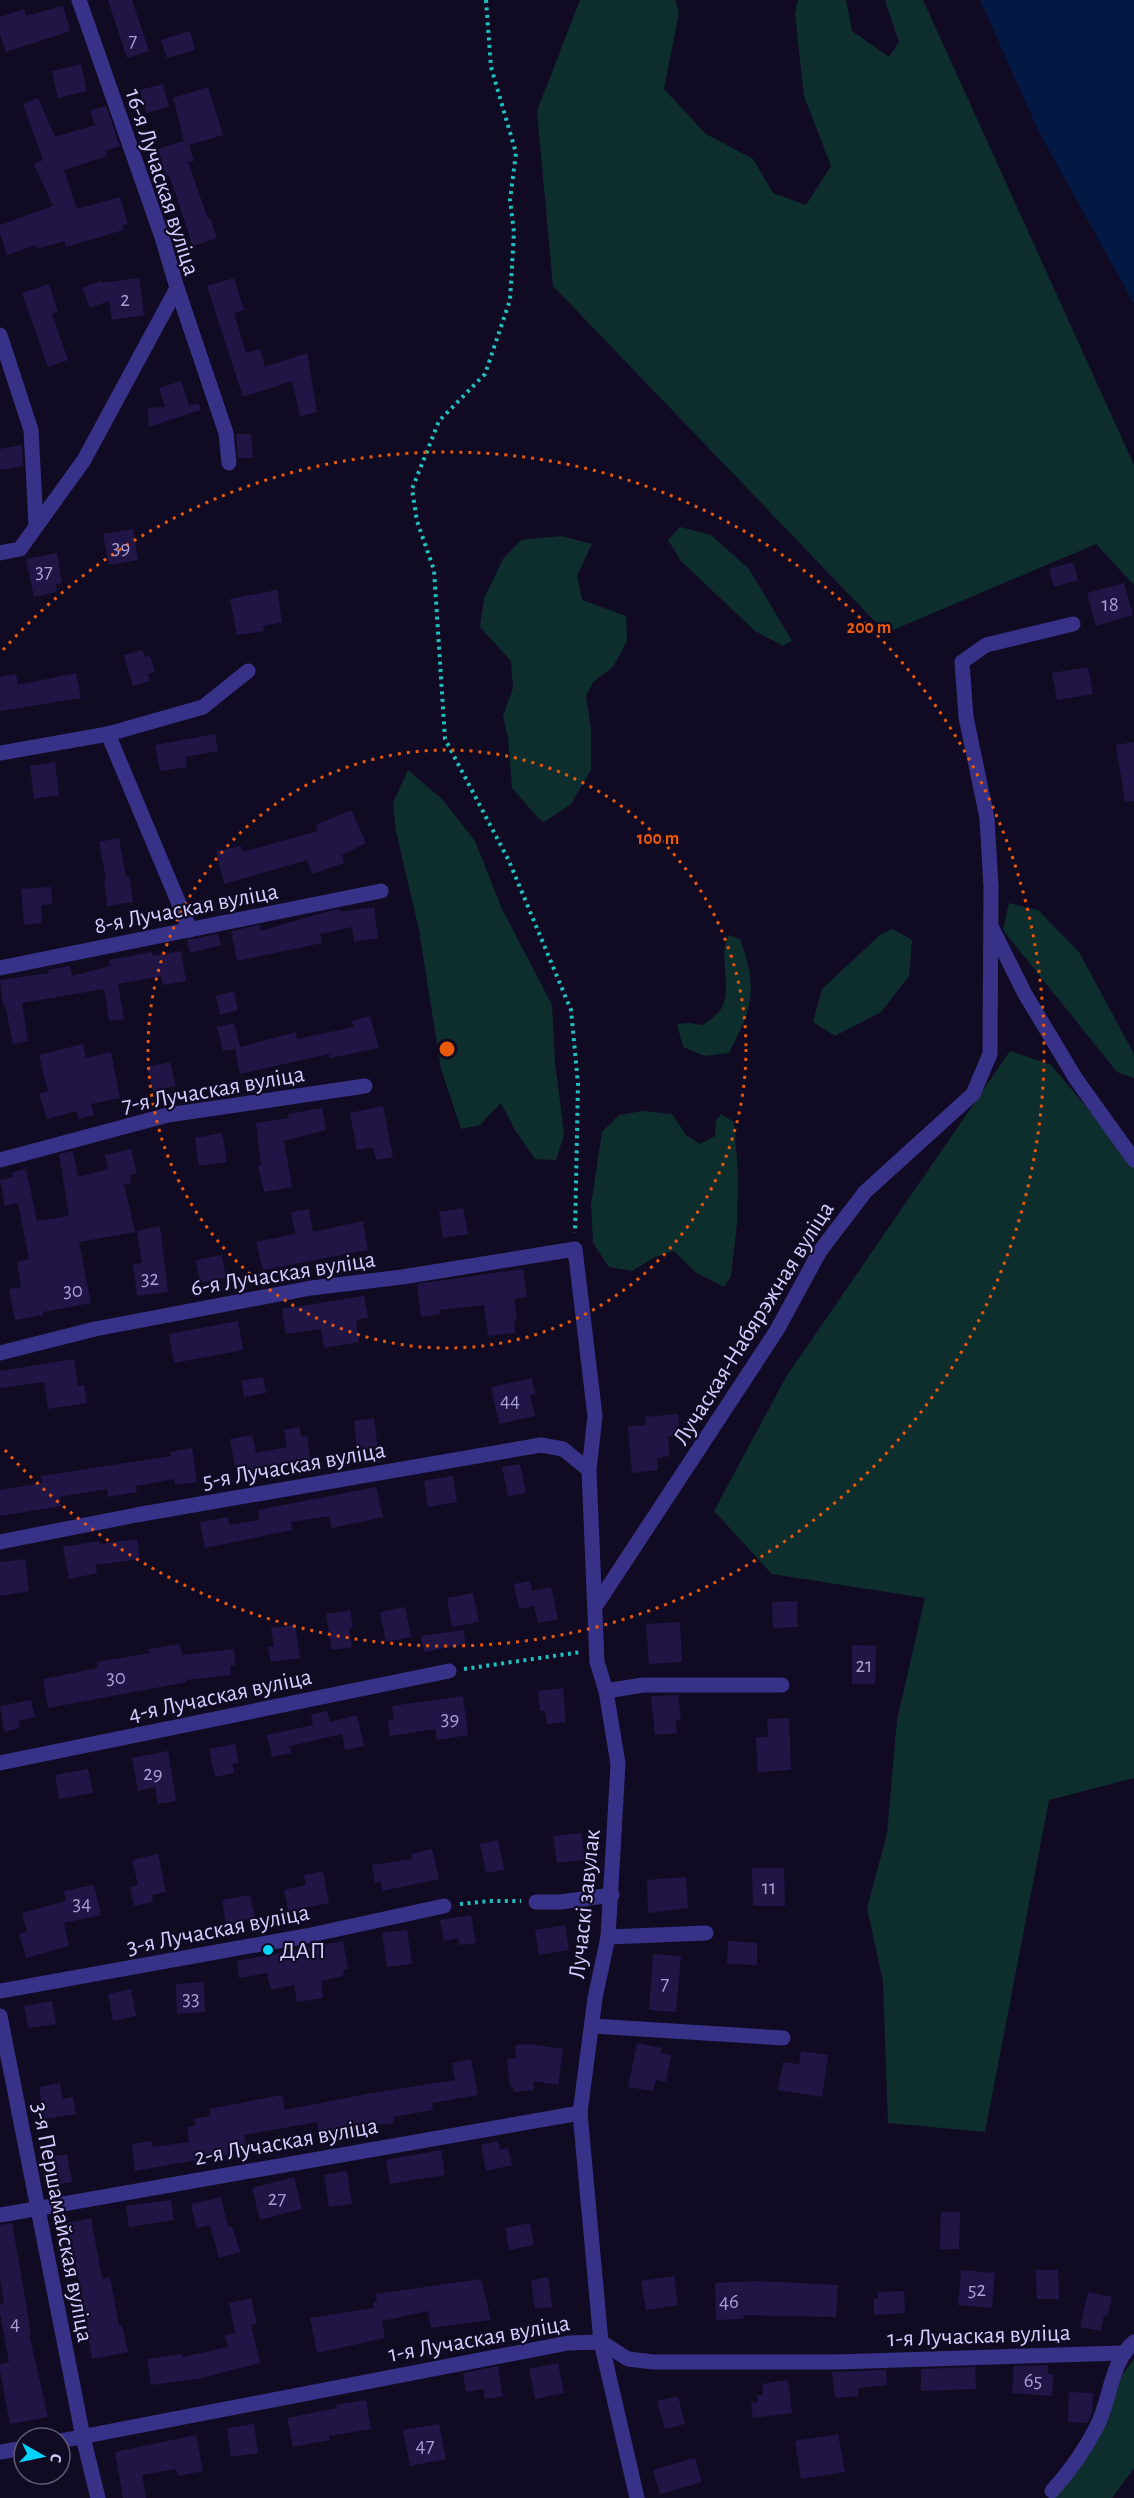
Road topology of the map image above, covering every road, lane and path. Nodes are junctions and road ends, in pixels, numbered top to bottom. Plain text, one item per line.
1 (79, 0) edge
2 (486, 0) edge
3 (177, 288) junction
4 (0, 336) edge
5 (4, 359) edge
6 (229, 463) dead end
7 (36, 524) junction
8 (0, 553) edge
9 (1073, 624) dead end
10 (248, 671) dead end
11 (108, 734) junction
12 (0, 753) edge
13 (381, 891) dead end
14 (991, 926) junction
15 (190, 930) junction
16 (0, 968) edge
17 (365, 1086) dead end
18 (1134, 1160) edge
19 (0, 1161) edge
20 (575, 1249) junction
21 (0, 1353) edge
22 (589, 1470) junction
23 (0, 1542) edge
24 (595, 1607) junction
25 (597, 1649) junction
26 (449, 1671) joint
27 (782, 1685) dead end
28 (606, 1691) junction
29 (0, 1763) edge
30 (612, 1895) junction
31 (476, 1902) dead end
32 (536, 1902) joint
33 (444, 1906) dead end
34 (706, 1933) dead end
35 (608, 1937) junction
36 (0, 1991) edge
37 (0, 2016) edge
38 (593, 2026) junction
39 (783, 2038) dead end
40 (580, 2113) junction
41 (37, 2208) junction
42 (0, 2215) edge
43 (600, 2342) junction
44 (1134, 2342) edge
45 (1122, 2353) junction
46 (83, 2437) junction
47 (72, 2439) edge
48 (1052, 2491) dead end
49 (98, 2498) edge
50 (637, 2498) edge

1 - 3 street, 16-я Лучаская вуліца
2 - 20 path
3 - 6 street
3 - 7 street, 16-я Лучаская вуліца
4 - 5 street
5 - 7 street
7 - 8 street, 16-я Лучаская вуліца
9 - 14 street, Лучаская-Набярэжная вуліца
10 - 11 street
11 - 12 street
11 - 15 street
13 - 15 street, 8-я Лучаская вуліца
14 - 18 street
14 - 24 street, Лучаская-Набярэжная вуліца
15 - 16 street, 8-я Лучаская вуліца
17 - 19 street, 7-я Лучаская вуліца
20 - 21 street, 6-я Лучаская вуліца
20 - 22 street, Лучаскі завулак
22 - 23 street, 5-я Лучаская вуліца
22 - 24 street, Лучаскі завулак
24 - 25 street, Лучаскі завулак
25 - 26 path
25 - 28 street, Лучаскі завулак
26 - 29 street, 4-я Лучаская вуліца
27 - 28 street
28 - 30 street, Лучаскі завулак
30 - 32 street
30 - 35 street, Лучаскі завулак
31 - 32 path
33 - 36 street, 3-я Лучаская вуліца
34 - 35 street
35 - 38 street, Лучаскі завулак
37 - 41 street, 3-я Першамайская вуліца
38 - 39 street
38 - 40 street, Лучаскі завулак
40 - 41 street, 2-я Лучаская вуліца
40 - 43 street, Лучаскі завулак
41 - 42 street, 2-я Лучаская вуліца
41 - 46 street, 3-я Першамайская вуліца
43 - 45 street, 1-я Лучаская вуліца
43 - 46 street, 1-я Лучаская вуліца
43 - 50 street, Лучаскі завулак
44 - 45 street
45 - 48 street
46 - 47 street, 1-я Лучаская вуліца
46 - 49 street, 3-я Першамайская вуліца

